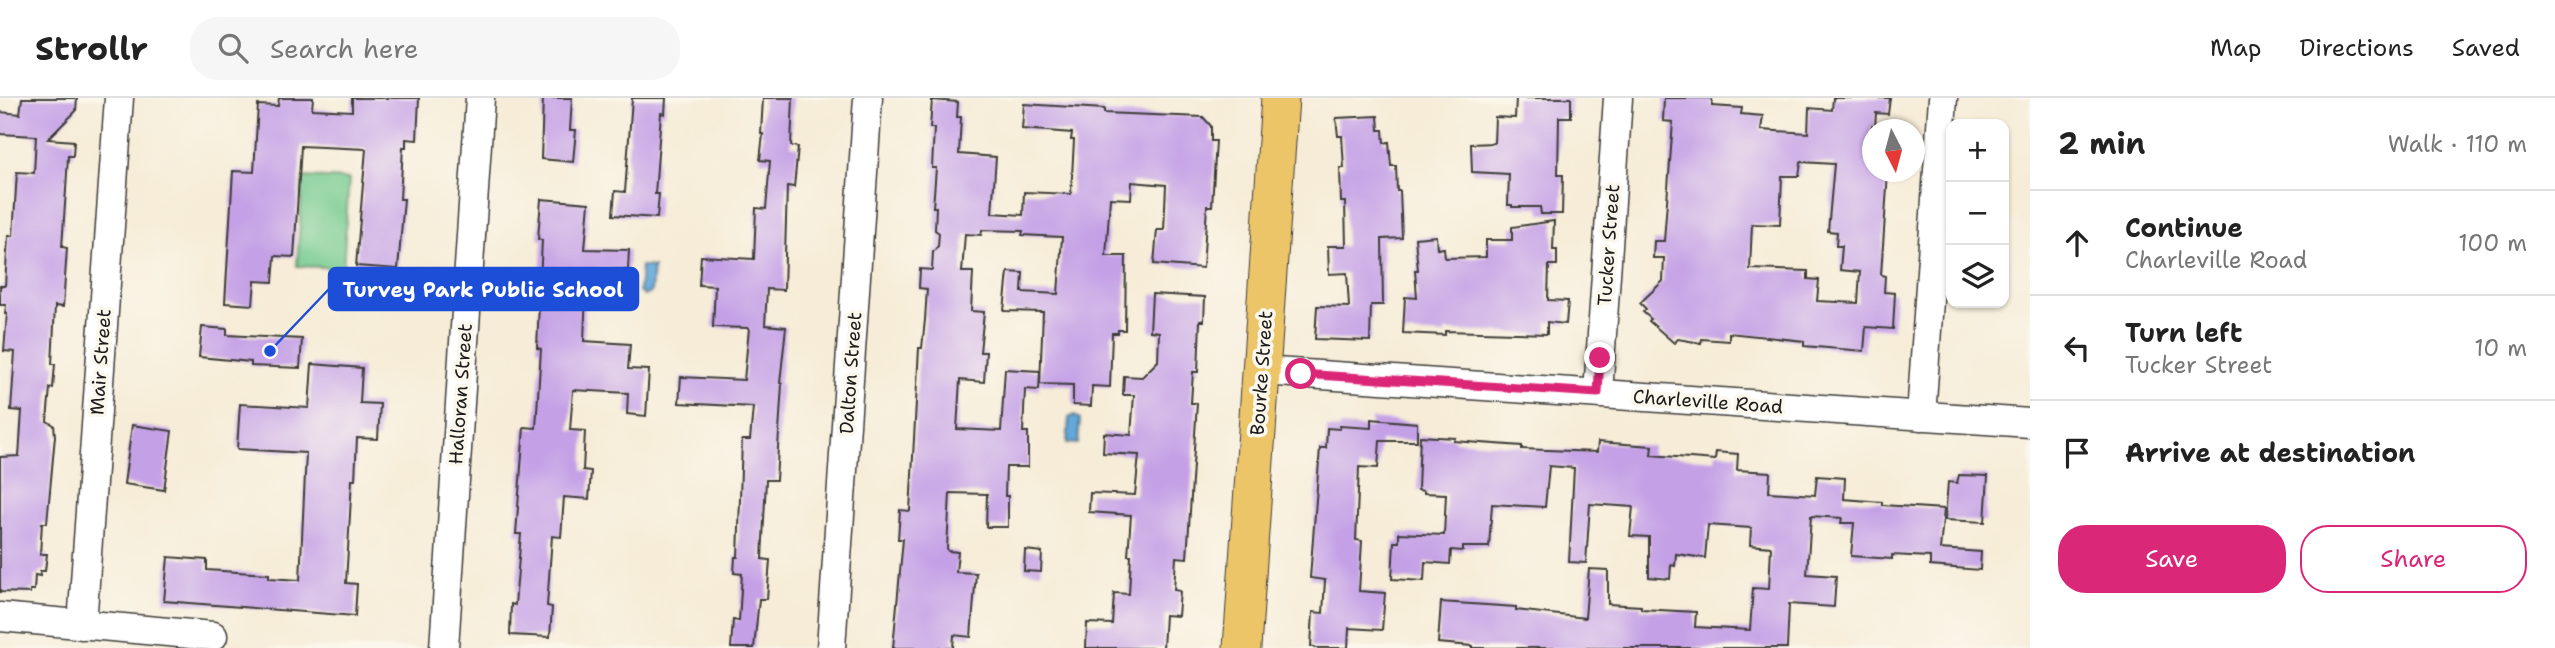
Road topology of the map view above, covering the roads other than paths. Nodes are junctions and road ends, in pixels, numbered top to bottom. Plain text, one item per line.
1 (119, 98) edge
2 (480, 98) edge
3 (868, 98) edge
4 (1280, 98) edge
5 (1618, 98) edge
6 (1943, 98) edge
7 (1261, 371) junction
8 (1598, 393) junction
9 (1921, 416) junction
10 (2030, 423) edge
11 (0, 617) edge
12 (82, 625) junction
13 (212, 635) dead end
14 (444, 648) edge
15 (831, 648) edge
16 (1242, 648) edge

1 - 12 street, Mair Street
2 - 14 street, Halloran Street
3 - 15 street, Dalton Street
4 - 7 main road, Bourke Street
5 - 8 street, Tucker Street
6 - 9 street
7 - 8 street, Charleville Road
7 - 16 main road, Bourke Street
8 - 9 street, Charleville Road
9 - 10 street, Charleville Road
11 - 12 street
12 - 13 street

